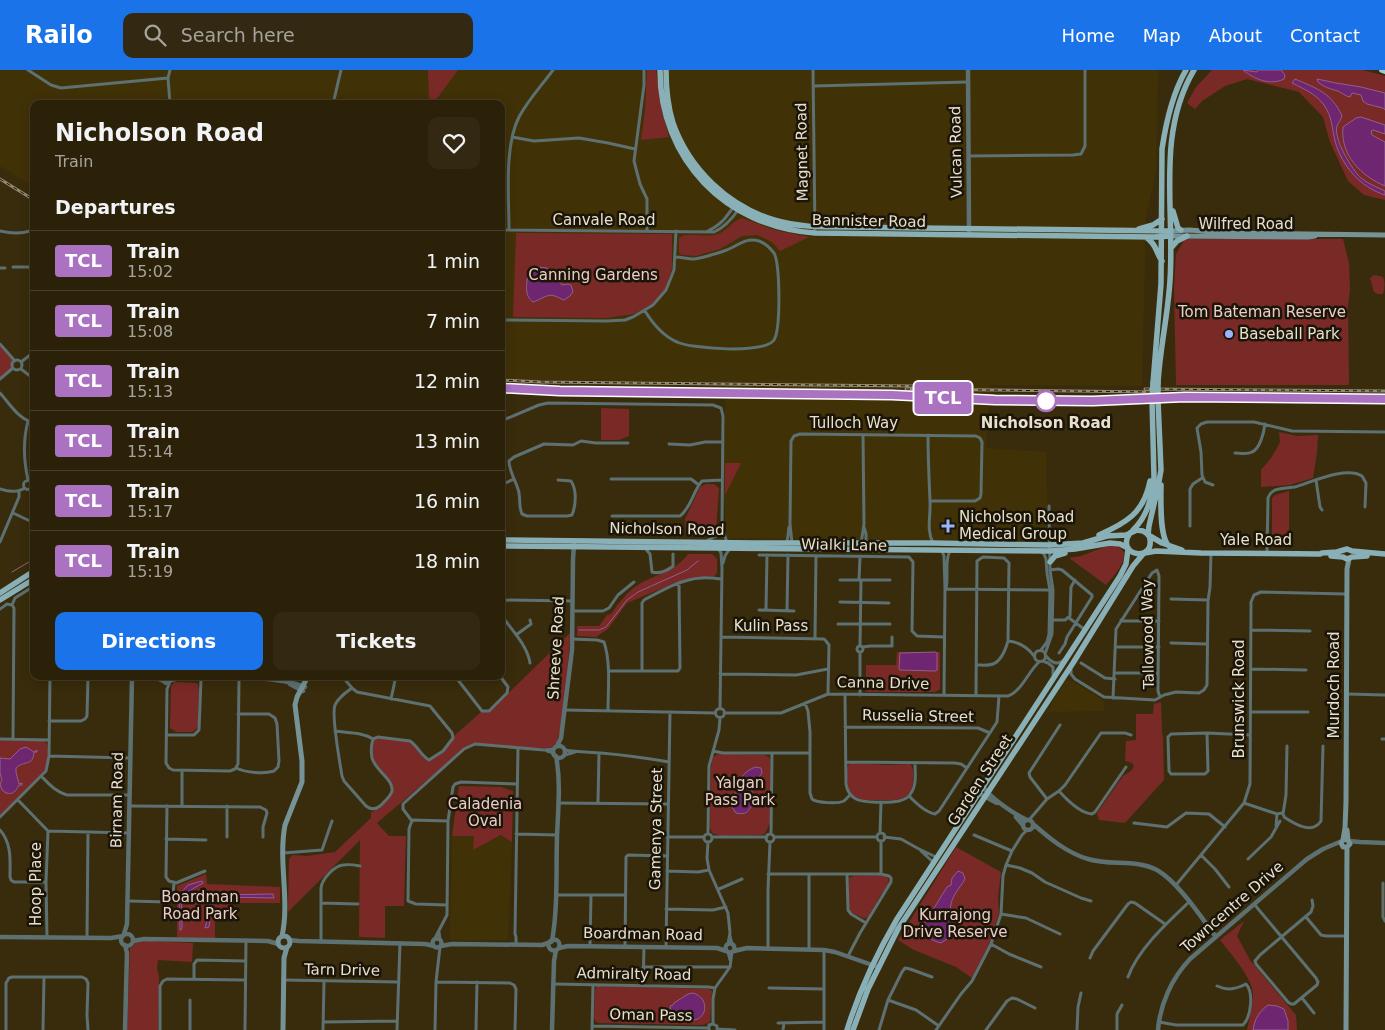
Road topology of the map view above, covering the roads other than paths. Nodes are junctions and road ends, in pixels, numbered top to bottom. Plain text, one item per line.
1 (28, 70) edge
2 (170, 70) edge
3 (341, 70) edge
4 (553, 70) edge
5 (644, 70) edge
6 (660, 70) edge
7 (666, 70) edge
8 (813, 70) edge
9 (968, 70) edge
10 (1085, 70) edge
11 (1186, 70) edge
12 (1194, 70) edge
13 (168, 78) junction
14 (968, 82) junction
15 (813, 86) junction
16 (170, 100) edge
17 (334, 100) edge
18 (512, 137) junction
19 (635, 149) junction
20 (969, 156) junction
21 (1170, 204) junction
22 (737, 207) junction
23 (1162, 218) junction
24 (505, 230) edge
25 (509, 230) junction
26 (814, 230) junction
27 (1136, 230) junction
28 (1181, 230) junction
29 (0, 231) edge
30 (30, 231) dead end
31 (647, 231) junction
32 (676, 231) junction
33 (969, 232) junction
34 (1162, 234) junction
35 (1171, 234) junction
36 (1322, 234) junction
37 (1385, 235) edge
38 (1188, 236) junction
39 (1146, 237) junction
40 (1170, 250) junction
41 (675, 257) junction
42 (1162, 260) junction
43 (13, 267) dead end
44 (30, 267) edge
45 (644, 311) junction
46 (505, 320) edge
47 (0, 344) edge
48 (30, 355) edge
49 (15, 361) junction
50 (21, 362) junction
51 (13, 368) junction
52 (21, 369) junction
53 (30, 376) edge
54 (0, 379) edge
55 (1155, 383) junction
56 (0, 393) edge
57 (1155, 400) junction
58 (505, 419) edge
59 (28, 421) joint
60 (1265, 424) junction
61 (1385, 432) edge
62 (863, 435) junction
63 (928, 435) junction
64 (722, 442) junction
65 (628, 443) dead end
66 (668, 444) dead end
67 (1236, 453) dead end
68 (1154, 460) junction
69 (1160, 470) junction
70 (1202, 478) junction
71 (514, 479) junction
72 (28, 480) joint
73 (558, 480) dead end
74 (611, 480) dead end
75 (722, 480) junction
76 (1316, 480) junction
77 (505, 483) edge
78 (699, 485) junction
79 (1214, 485) dead end
80 (25, 488) junction
81 (30, 488) edge
82 (0, 489) edge
83 (19, 491) junction
84 (930, 501) junction
85 (1049, 506) dead end
86 (1365, 507) dead end
87 (1322, 510) dead end
88 (13, 513) junction
89 (612, 516) dead end
90 (30, 521) edge
91 (722, 526) junction
92 (1190, 526) dead end
93 (1131, 533) junction
94 (1149, 535) junction
95 (505, 540) edge
96 (662, 541) junction
97 (703, 541) junction
98 (0, 542) edge
99 (572, 543) junction
100 (929, 543) junction
101 (1087, 544) junction
102 (729, 545) junction
103 (790, 545) junction
104 (505, 546) edge
105 (864, 546) junction
106 (1169, 546) junction
107 (645, 548) junction
108 (682, 548) junction
109 (718, 548) junction
110 (1050, 548) junction
111 (1128, 549) junction
112 (672, 551) junction
113 (942, 551) junction
114 (950, 551) junction
115 (1040, 551) junction
116 (1191, 552) junction
117 (1267, 552) junction
118 (1144, 553) junction
119 (1211, 553) junction
120 (1383, 554) edge
121 (759, 555) dead end
122 (766, 555) junction
123 (788, 555) junction
124 (651, 556) junction
125 (816, 556) junction
126 (1347, 556) junction
127 (860, 557) junction
128 (1050, 562) junction
129 (722, 568) junction
130 (1050, 570) junction
131 (30, 574) edge
132 (721, 579) junction
133 (840, 580) dead end
134 (860, 580) junction
135 (890, 580) dead end
136 (1075, 580) junction
137 (30, 581) edge
138 (634, 582) dead end
139 (679, 583) junction
140 (30, 589) edge
141 (945, 589) junction
142 (977, 589) junction
143 (1008, 589) junction
144 (1050, 590) junction
145 (0, 593) edge
146 (1346, 594) junction
147 (1171, 599) dead end
148 (0, 600) edge
149 (505, 600) edge
150 (1208, 600) junction
151 (572, 601) junction
152 (840, 602) dead end
153 (861, 602) junction
154 (888, 603) dead end
155 (1110, 603) junction
156 (12, 605) junction
157 (0, 609) edge
158 (759, 610) dead end
159 (766, 610) junction
160 (787, 610) junction
161 (572, 611) junction
162 (794, 611) dead end
163 (1069, 618) junction
164 (505, 620) edge
165 (530, 620) dead end
166 (1052, 620) junction
167 (1121, 620) junction
168 (1159, 621) junction
169 (1076, 623) junction
170 (838, 624) dead end
171 (860, 624) junction
172 (890, 624) dead end
173 (1088, 624) junction
174 (1084, 629) junction
175 (1251, 630) junction
176 (1310, 631) dead end
177 (516, 635) junction
178 (721, 637) junction
179 (892, 637) dead end
180 (944, 637) junction
181 (815, 638) junction
182 (572, 639) junction
183 (1008, 641) junction
184 (1171, 644) dead end
185 (1207, 644) junction
186 (862, 646) junction
187 (1115, 647) junction
188 (1159, 647) junction
189 (1028, 648) junction
190 (1040, 650) junction
191 (1059, 653) dead end
192 (1046, 655) junction
193 (1034, 657) junction
194 (1066, 658) junction
195 (1041, 661) junction
196 (530, 663) dead end
197 (1073, 663) junction
198 (1082, 663) dead end
199 (977, 665) junction
200 (1032, 668) junction
201 (828, 669) junction
202 (1251, 669) junction
203 (642, 670) junction
204 (1306, 670) dead end
205 (609, 671) junction
206 (1115, 673) junction
207 (1158, 673) junction
208 (720, 674) junction
209 (1061, 679) junction
210 (1075, 679) junction
211 (1115, 679) junction
212 (50, 680) edge
213 (88, 680) edge
214 (132, 680) edge
215 (167, 680) edge
216 (201, 680) edge
217 (239, 680) edge
218 (277, 680) edge
219 (308, 680) edge
220 (345, 680) edge
221 (395, 680) edge
222 (458, 680) edge
223 (503, 680) edge
224 (1052, 680) junction
225 (352, 688) junction
226 (303, 689) junction
227 (828, 694) junction
228 (845, 694) junction
229 (860, 694) junction
230 (1346, 694) junction
231 (1385, 695) edge
232 (944, 696) junction
233 (976, 696) junction
234 (999, 696) junction
235 (1162, 696) junction
236 (1113, 698) junction
237 (391, 699) junction
238 (804, 703) junction
239 (720, 709) junction
240 (565, 710) junction
241 (608, 711) junction
242 (670, 712) junction
243 (715, 712) junction
244 (1250, 712) junction
245 (1308, 712) dead end
246 (724, 713) junction
247 (238, 714) junction
248 (720, 718) junction
249 (49, 721) junction
250 (1060, 725) dead end
251 (845, 727) junction
252 (335, 731) junction
253 (1027, 731) junction
254 (990, 733) junction
255 (1207, 733) junction
256 (166, 735) junction
257 (1131, 735) dead end
258 (1250, 735) junction
259 (0, 739) edge
260 (13, 739) junction
261 (373, 739) junction
262 (49, 740) junction
263 (1287, 746) dead end
264 (1323, 746) dead end
265 (1009, 747) junction
266 (518, 748) junction
267 (713, 751) junction
268 (559, 752) junction
269 (599, 753) junction
270 (772, 753) junction
271 (809, 753) junction
272 (49, 756) junction
273 (130, 758) junction
274 (669, 762) junction
275 (846, 762) junction
276 (915, 763) junction
277 (1126, 767) dead end
278 (236, 768) junction
279 (967, 768) junction
280 (182, 770) junction
281 (41, 777) junction
282 (517, 784) junction
283 (984, 786) junction
284 (1059, 791) junction
285 (986, 794) junction
286 (130, 795) junction
287 (850, 795) junction
288 (909, 796) junction
289 (977, 796) junction
290 (1047, 799) junction
291 (18, 800) junction
292 (881, 802) junction
293 (558, 803) junction
294 (598, 803) junction
295 (1244, 803) junction
296 (668, 804) junction
297 (130, 806) junction
298 (167, 806) junction
299 (182, 806) junction
300 (228, 806) junction
301 (0, 817) edge
302 (1280, 817) junction
303 (332, 821) dead end
304 (412, 821) junction
305 (448, 821) junction
306 (1134, 823) dead end
307 (1029, 825) junction
308 (1225, 827) junction
309 (0, 830) edge
310 (48, 831) junction
311 (88, 832) junction
312 (129, 833) junction
313 (880, 833) junction
314 (516, 834) junction
315 (708, 834) junction
316 (770, 834) junction
317 (557, 835) junction
318 (227, 836) dead end
319 (974, 836) dead end
320 (263, 837) dead end
321 (667, 837) junction
322 (703, 837) junction
323 (712, 837) junction
324 (767, 837) junction
325 (774, 837) junction
326 (877, 837) junction
327 (884, 837) junction
328 (166, 840) junction
329 (206, 840) dead end
330 (881, 841) junction
331 (708, 842) junction
332 (770, 842) junction
333 (1385, 842) edge
334 (1345, 843) junction
335 (1012, 851) junction
336 (284, 853) junction
337 (1201, 855) junction
338 (667, 856) junction
339 (1248, 859) dead end
340 (938, 862) junction
341 (1006, 864) junction
342 (360, 866) dead end
343 (709, 870) junction
344 (205, 871) dead end
345 (667, 871) junction
346 (768, 874) junction
347 (809, 874) junction
348 (847, 874) junction
349 (881, 874) junction
350 (742, 879) dead end
351 (46, 882) junction
352 (174, 882) junction
353 (1383, 883) dead end
354 (1174, 884) junction
355 (1228, 887) dead end
356 (719, 890) junction
357 (556, 895) junction
358 (591, 895) junction
359 (625, 895) junction
360 (1312, 900) dead end
361 (128, 901) junction
362 (1091, 901) dead end
363 (1188, 902) junction
364 (321, 903) junction
365 (358, 904) dead end
366 (1254, 904) junction
367 (447, 905) junction
368 (726, 907) junction
369 (666, 909) junction
370 (1001, 914) junction
371 (1306, 917) junction
372 (1385, 921) edge
373 (866, 923) junction
374 (1165, 924) junction
375 (1060, 934) dead end
376 (1216, 936) junction
377 (1346, 936) junction
378 (0, 937) edge
379 (47, 937) junction
380 (1282, 937) junction
381 (87, 938) junction
382 (127, 939) junction
383 (246, 940) junction
384 (284, 942) junction
385 (321, 942) junction
386 (400, 943) junction
387 (437, 944) junction
388 (730, 944) junction
389 (992, 944) junction
390 (514, 945) junction
391 (554, 945) junction
392 (590, 946) junction
393 (624, 946) junction
394 (644, 947) junction
395 (666, 947) junction
396 (717, 948) junction
397 (747, 948) junction
398 (768, 949) junction
399 (809, 949) junction
400 (824, 950) junction
401 (730, 951) junction
402 (848, 957) junction
403 (1090, 958) dead end
404 (246, 961) junction
405 (643, 967) junction
406 (730, 967) junction
407 (1041, 967) dead end
408 (874, 968) junction
409 (44, 977) junction
410 (932, 977) dead end
411 (1128, 977) dead end
412 (194, 979) junction
413 (245, 980) junction
414 (284, 980) junction
415 (324, 982) junction
416 (400, 982) junction
417 (436, 982) junction
418 (477, 982) junction
419 (553, 984) junction
420 (593, 985) junction
421 (643, 986) junction
422 (1218, 986) dead end
423 (715, 988) junction
424 (769, 988) dead end
425 (824, 989) junction
426 (1081, 994) dead end
427 (1302, 998) junction
428 (190, 1000) dead end
429 (888, 1000) junction
430 (1122, 1004) dead end
431 (1035, 1008) dead end
432 (1314, 1013) dead end
433 (397, 1021) junction
434 (323, 1022) junction
435 (824, 1022) junction
436 (1158, 1022) junction
437 (778, 1023) dead end
438 (784, 1023) junction
439 (713, 1024) junction
440 (939, 1026) junction
441 (592, 1028) edge
442 (632, 1028) edge
443 (673, 1028) edge
444 (1243, 1028) edge
445 (709, 1029) edge
446 (717, 1029) edge
447 (1346, 1029) edge
448 (6, 1030) edge
449 (43, 1030) edge
450 (88, 1030) edge
451 (125, 1030) edge
452 (160, 1030) edge
453 (190, 1030) edge
454 (245, 1030) edge
455 (283, 1030) edge
456 (323, 1030) edge
457 (397, 1030) edge
458 (435, 1030) edge
459 (476, 1030) edge
460 (515, 1030) edge
461 (552, 1030) edge
462 (735, 1030) edge
463 (783, 1030) edge
464 (824, 1030) edge
465 (847, 1030) edge
466 (853, 1030) edge
467 (879, 1030) edge
468 (936, 1030) edge
469 (987, 1030) edge
470 (1077, 1030) edge
471 (1117, 1030) edge
472 (1158, 1030) edge

1 - 13 street
2 - 13 street
3 - 17 street
4 - 18 street
5 - 19 street
6 - 22 main road, Bannister Road
7 - 22 main road, Bannister Road
8 - 15 street, Magnet Road
9 - 14 street, Vulcan Road
10 - 20 street
11 - 23 main road
12 - 21 main road
13 - 16 street
14 - 15 street
14 - 20 street, Vulcan Road
15 - 26 street, Magnet Road
18 - 19 street
18 - 25 street
19 - 31 street
20 - 33 street, Vulcan Road
21 - 28 main road
21 - 35 main road
22 - 26 main road, Bannister Road
22 - 32 street, Canvale Road
23 - 27 main road
23 - 34 main road
24 - 25 street, Canvale Road
25 - 31 street, Canvale Road
26 - 33 main road, Bannister Road
27 - 33 main road, Bannister Road
27 - 34 main road, Bannister Road
28 - 35 main road, Wilfred Road
28 - 36 main road, Wilfred Road
29 - 30 street
31 - 32 street, Canvale Road
32 - 41 street
33 - 39 main road, Bannister Road
34 - 35 main road, Bannister Road
34 - 39 main road, Bannister Road
34 - 42 main road
35 - 38 main road, Wilfred Road
35 - 40 main road
36 - 37 main road, Wilfred Road
36 - 38 main road, Wilfred Road
38 - 40 main road
39 - 42 main road
40 - 55 main road
41 - 45 street
41 - 45 street
42 - 55 main road
43 - 44 street
45 - 46 street
47 - 49 street
48 - 50 street
49 - 50 street
49 - 51 street
50 - 52 street
51 - 52 street
51 - 54 street
52 - 53 street
55 - 57 main road, bridge
56 - 59 street
57 - 68 main road
57 - 69 main road
58 - 64 street
59 - 72 street
60 - 61 street
60 - 67 street
60 - 70 street
62 - 63 street, Tulloch Way
62 - 103 street, Tulloch Way
62 - 105 street
63 - 84 street
63 - 84 street, Tulloch Way
64 - 66 street
64 - 75 street
65 - 71 street
68 - 93 main road
68 - 101 main road
69 - 94 main road
69 - 106 main road
70 - 79 street
70 - 92 street
71 - 73 street
71 - 77 street
72 - 80 street
74 - 78 street
75 - 78 street
75 - 91 street
76 - 86 street
76 - 87 street
76 - 117 street
78 - 89 street
80 - 81 street
80 - 83 street
82 - 83 street
83 - 88 street
84 - 100 street
85 - 110 street
88 - 90 street
88 - 98 street
91 - 97 street
91 - 102 street
93 - 94 main road
93 - 101 main road, Nicholson Road
93 - 111 main road
94 - 106 main road, Yale Road
94 - 118 main road
95 - 99 main road, Nicholson Road
96 - 97 main road, Nicholson Road
96 - 99 main road, Nicholson Road
96 - 108 main road
97 - 102 main road, Nicholson Road
99 - 104 main road, Nicholson Road
99 - 107 main road, Nicholson Road
99 - 151 street, Shreeve Road
100 - 105 main road, Nicholson Road
100 - 110 main road, Nicholson Road
101 - 110 main road, Nicholson Road
101 - 111 main road, Nicholson Road
101 - 128 main road
102 - 103 main road, Nicholson Road
102 - 109 main road, Nicholson Road
102 - 129 street
103 - 105 main road, Nicholson Road
105 - 113 main road, Nicholson Road
106 - 116 main road, Yale Road
107 - 112 main road, Nicholson Road
107 - 124 street
108 - 109 main road, Nicholson Road
108 - 112 main road, Nicholson Road
109 - 129 street
110 - 115 main road, Nicholson Road
110 - 128 street
111 - 118 main road
111 - 173 main road, Garden Street
112 - 124 street
112 - 124 street
113 - 114 main road, Nicholson Road
113 - 141 street
114 - 115 main road, Nicholson Road
114 - 141 street
115 - 144 street
116 - 118 main road, Yale Road
116 - 119 main road, Yale Road
117 - 119 main road, Yale Road
117 - 126 main road, Yale Road
118 - 155 main road, Garden Street
119 - 150 street
120 - 126 main road, Yale Road
121 - 122 street, Wialki Lane
122 - 123 street, Wialki Lane
122 - 159 street
123 - 125 street, Wialki Lane
123 - 160 street, Wialki Lane
125 - 127 street, Wialki Lane
125 - 181 street
126 - 146 main road, Murdoch Road
127 - 134 street
127 - 180 street, Wialki Lane
128 - 130 street
129 - 132 street
130 - 136 street
130 - 166 street
131 - 145 main road
132 - 139 street
132 - 178 street
133 - 134 street
134 - 135 street
134 - 153 street
136 - 163 street
136 - 169 street
137 - 148 main road
138 - 161 street
139 - 203 street
139 - 203 street
140 - 156 street
141 - 142 street
141 - 180 street
142 - 143 street
142 - 143 street
142 - 199 street
143 - 144 street
143 - 183 street
144 - 190 street
146 - 175 street, Brunswick Road
146 - 230 main road, Murdoch Road
147 - 150 street
149 - 151 street
150 - 185 street
151 - 161 street, Shreeve Road
152 - 153 street
153 - 154 street
153 - 171 street
155 - 173 main road
155 - 197 main road, Garden Street
156 - 157 street
156 - 260 street
158 - 159 street
159 - 160 street
160 - 162 street
161 - 182 street, Shreeve Road
163 - 166 street
163 - 169 street
164 - 177 street
165 - 177 street
166 - 192 street
167 - 168 street
167 - 168 street, Tallowood Way
167 - 187 street
168 - 188 street, Tallowood Way
169 - 174 street
169 - 191 street
170 - 171 street
171 - 172 street
171 - 186 street
173 - 174 main road, Garden Street
174 - 194 main road, Garden Street
175 - 176 street
175 - 202 street, Brunswick Road
177 - 196 street
178 - 181 street, Kulin Pass
178 - 208 street
179 - 186 street
180 - 232 street
181 - 201 street, Kulin Pass
182 - 205 street
182 - 240 street, Shreeve Road
183 - 189 street
183 - 199 street
184 - 185 street
185 - 235 street
186 - 229 street
187 - 188 street
187 - 206 street
188 - 207 street, Tallowood Way
189 - 190 street
189 - 193 street
190 - 192 street
190 - 193 street
192 - 194 street
192 - 195 street
193 - 195 street
193 - 200 street, Canna Drive
194 - 224 main road, Garden Street
195 - 200 street, Canna Drive
195 - 224 street
197 - 209 main road, Garden Street
197 - 210 street
198 - 211 street
199 - 233 street
200 - 234 street, Canna Drive
201 - 208 street
201 - 227 street, Kulin Pass
202 - 204 street
202 - 244 street, Brunswick Road
203 - 205 street
205 - 241 street
206 - 207 street
206 - 211 street
207 - 235 street, Tallowood Way
208 - 239 street
209 - 210 street
209 - 253 main road, Garden Street
210 - 236 street
211 - 236 street
212 - 249 street
213 - 249 street
214 - 273 street, Birnam Road
215 - 256 street
216 - 256 street
217 - 247 street
218 - 226 street
219 - 226 main road
220 - 225 street
221 - 237 street
222 - 223 street
224 - 265 main road, Garden Street
225 - 237 street
225 - 252 street
226 - 336 main road
227 - 228 street, Canna Drive
227 - 238 street, Canna Drive
228 - 229 street, Canna Drive
228 - 251 street
229 - 232 street, Canna Drive
230 - 231 street
230 - 334 main road, Murdoch Road
232 - 233 street, Canna Drive
233 - 234 street, Canna Drive
234 - 254 street
235 - 236 street
237 - 261 street
238 - 246 street, Canna Drive
238 - 271 street
239 - 243 street
239 - 246 street
240 - 241 street
240 - 268 street, Shreeve Road
241 - 242 street
242 - 243 street
242 - 274 street, Gamenya Street
243 - 248 street
244 - 245 street
244 - 258 street, Brunswick Road
246 - 248 street
247 - 278 street
247 - 278 street
248 - 267 street
249 - 262 street
250 - 290 street
251 - 254 street, Russelia Street
251 - 275 street
252 - 261 street
252 - 261 street
253 - 265 main road
253 - 285 main road, Garden Street
254 - 279 street
255 - 255 street
255 - 258 street
256 - 280 street
257 - 284 street
258 - 295 street, Brunswick Road
259 - 260 street
260 - 262 street
262 - 272 street
263 - 302 street
264 - 302 street
265 - 283 main road, Garden Street
266 - 268 street
266 - 282 street
266 - 304 street
267 - 270 street
267 - 315 street
268 - 269 street
268 - 293 street, Shreeve Road
269 - 274 street
269 - 294 street
270 - 271 street
270 - 316 street
271 - 287 street
272 - 273 street
272 - 281 street
273 - 286 street, Birnam Road
274 - 296 street, Gamenya Street
275 - 276 street
275 - 287 street
276 - 279 street
276 - 288 street
277 - 284 street
278 - 280 street
279 - 288 street
280 - 299 street
281 - 286 street
281 - 291 street
282 - 305 street
282 - 314 street
283 - 285 street
283 - 289 main road, Garden Street
284 - 290 street
285 - 289 street
285 - 307 street
285 - 340 main road, Garden Street
286 - 297 street, Birnam Road
287 - 292 street
288 - 292 street
289 - 340 main road, Garden Street
290 - 307 street
291 - 301 street
291 - 310 street
292 - 313 street
293 - 294 street
293 - 317 street, Shreeve Road
294 - 296 street
295 - 302 street
295 - 308 street, Brunswick Road
296 - 321 street, Gamenya Street
297 - 298 street
297 - 312 street, Birnam Road
298 - 299 street
298 - 328 street
299 - 300 street
300 - 318 street
300 - 320 street
302 - 339 street
303 - 336 street
304 - 305 street
304 - 367 street
305 - 367 street
306 - 308 street
307 - 335 street
307 - 354 street
308 - 337 street, Brunswick Road
309 - 351 street
310 - 311 street
310 - 351 street, Hoop Place
311 - 312 street
311 - 381 street
312 - 361 street, Birnam Road
313 - 326 street
313 - 327 street
314 - 317 street
314 - 390 street
315 - 322 street
315 - 323 street
316 - 324 street
316 - 325 street
317 - 357 street, Shreeve Road
319 - 335 street
321 - 322 street
321 - 338 street, Gamenya Street
322 - 331 street
323 - 324 street
323 - 331 street
324 - 332 street
325 - 326 street
325 - 332 street
326 - 330 street
327 - 330 street
327 - 340 street
328 - 329 street
328 - 352 street
330 - 349 street
331 - 343 street
332 - 346 street
333 - 334 street, Towncentre Drive
334 - 366 street, Towncentre Drive
334 - 377 main road, Murdoch Road
335 - 341 street
336 - 384 main road
337 - 354 street, Brunswick Road
337 - 355 street
338 - 345 street, Gamenya Street
338 - 359 street
340 - 408 main road, Garden Street
341 - 362 street
341 - 370 street
342 - 364 street
343 - 345 street
343 - 356 street
344 - 352 street
345 - 369 street, Gamenya Street
346 - 347 street
346 - 398 street
347 - 348 street
347 - 399 street
348 - 349 street
348 - 373 street
349 - 373 street
350 - 356 street
351 - 379 street, Hoop Place
352 - 361 street
353 - 372 street
354 - 363 street
356 - 368 street
357 - 358 street
357 - 391 street, Shreeve Road
358 - 359 street
358 - 392 street
359 - 393 street
360 - 371 street
361 - 382 street, Birnam Road
363 - 374 street
363 - 376 street
364 - 365 street
364 - 385 street
366 - 376 street, Towncentre Drive
366 - 380 street
367 - 387 street
368 - 369 street
368 - 388 street
369 - 395 street, Gamenya Street
370 - 375 street
370 - 389 street
371 - 377 street
371 - 380 street
373 - 402 street
374 - 403 street
374 - 411 street
376 - 436 street, Towncentre Drive
377 - 447 main road, Murdoch Road
378 - 379 street
379 - 381 street
380 - 427 street
380 - 427 street
381 - 382 street
382 - 383 street
382 - 451 street
383 - 384 street
383 - 404 street
384 - 385 street
384 - 414 main road
385 - 386 street
386 - 387 street
386 - 416 street
387 - 390 street
387 - 417 street
388 - 396 street, Boardman Road
388 - 397 street, Boardman Road
388 - 401 street
388 - 401 street
389 - 407 street
389 - 440 street
390 - 391 street
391 - 392 street, Boardman Road
391 - 419 street, Shreeve Road
392 - 393 street, Boardman Road
393 - 394 street, Boardman Road
394 - 395 street, Boardman Road
394 - 405 street
395 - 396 street, Boardman Road
396 - 401 street, Boardman Road
397 - 398 street, Boardman Road
397 - 401 street, Boardman Road
398 - 399 street, Boardman Road
399 - 400 street, Boardman Road
400 - 402 street, Boardman Road
400 - 425 street
401 - 406 street
402 - 408 street, Boardman Road
404 - 412 street
404 - 413 street
405 - 406 street
405 - 421 street
406 - 423 street
408 - 465 main road, Garden Street
408 - 466 main road, Garden Street
409 - 448 street
409 - 449 street
409 - 450 street
410 - 429 street
412 - 413 street
412 - 452 street
413 - 454 street
414 - 415 street, Tarn Drive
414 - 455 main road
415 - 416 street, Tarn Drive
415 - 434 street
416 - 433 street
417 - 418 street
417 - 458 street
418 - 459 street
418 - 460 street
419 - 420 street, Admiralty Road
419 - 461 street, Shreeve Road
420 - 421 street, Admiralty Road
420 - 441 street
421 - 423 street, Admiralty Road
422 - 444 street
423 - 439 street
424 - 425 street
425 - 435 street
426 - 470 street
427 - 432 street
428 - 453 street
429 - 440 street
429 - 467 street
430 - 471 street
431 - 469 street
433 - 434 street
433 - 457 street
434 - 456 street
435 - 438 street
435 - 464 street
436 - 444 street
436 - 472 street, Towncentre Drive
437 - 438 street
438 - 463 street
439 - 445 street
439 - 446 street
440 - 468 street
441 - 442 street, Oman Pass
442 - 443 street, Oman Pass
443 - 445 street, Oman Pass
446 - 462 street

